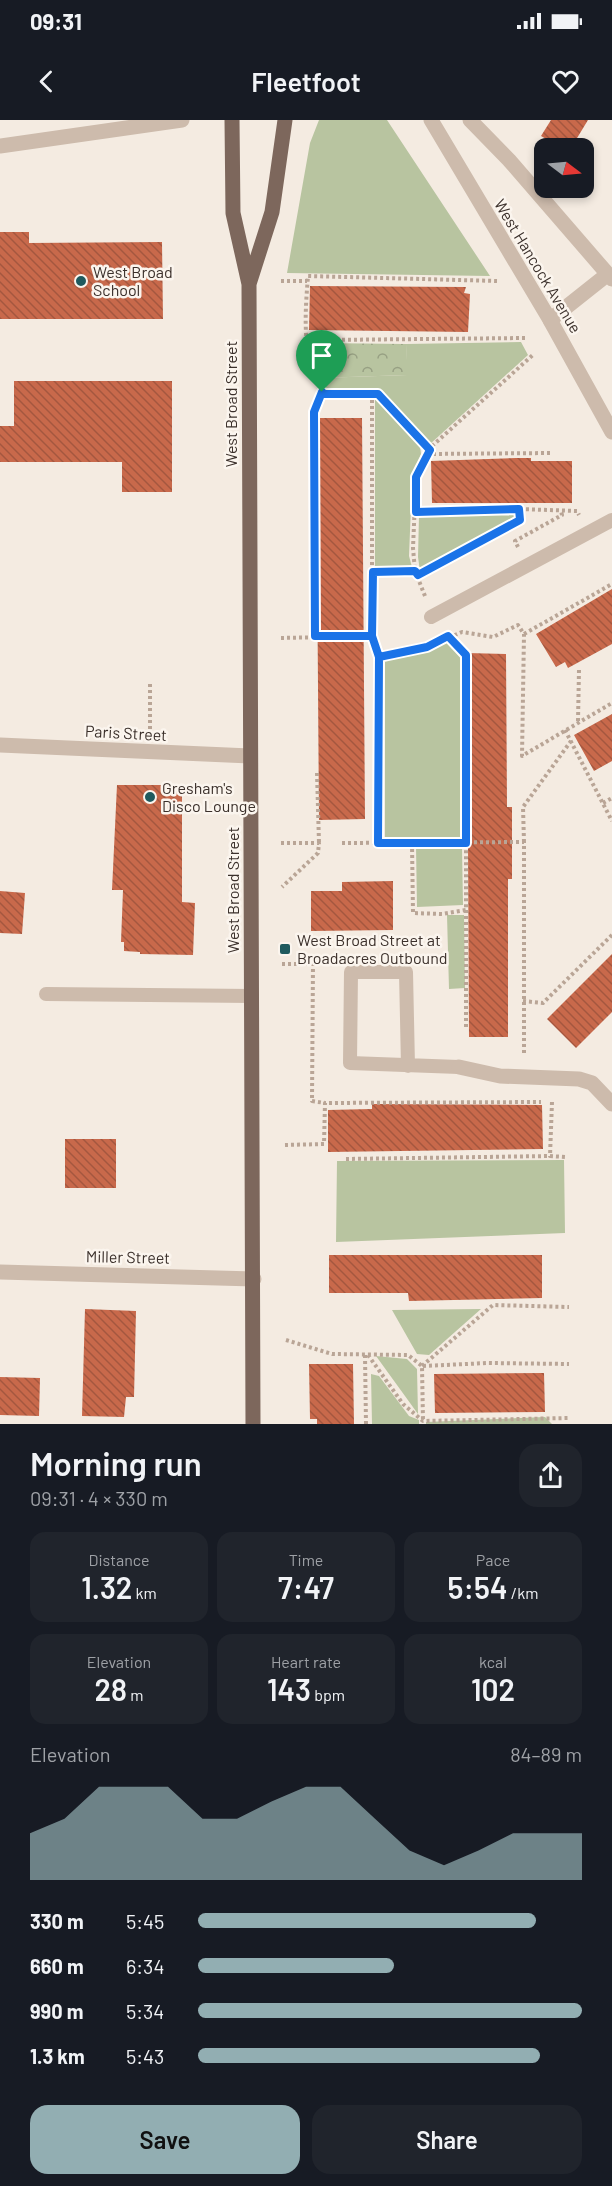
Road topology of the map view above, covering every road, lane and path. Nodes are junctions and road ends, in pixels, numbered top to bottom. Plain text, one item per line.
1 (182, 120) edge
2 (232, 120) edge
3 (285, 120) edge
4 (431, 120) edge
5 (470, 120) edge
6 (0, 146) edge
7 (610, 276) edge
8 (497, 280) dead end
9 (281, 281) dead end
10 (307, 281) junction
11 (249, 284) junction
12 (550, 320) junction
13 (525, 338) dead end
14 (324, 340) dead end
15 (534, 354) dead end
16 (322, 392) junction
17 (372, 394) junction
18 (612, 432) edge
19 (428, 452) junction
20 (551, 453) dead end
21 (519, 509) junction
22 (577, 511) dead end
23 (416, 512) junction
24 (612, 520) edge
25 (415, 571) junction
26 (373, 572) junction
27 (612, 584) edge
28 (431, 617) dead end
29 (524, 634) junction
30 (315, 636) junction
31 (372, 636) junction
32 (448, 636) junction
33 (281, 639) dead end
34 (379, 657) junction
35 (579, 670) dead end
36 (150, 684) dead end
37 (612, 703) edge
38 (579, 722) junction
39 (565, 730) junction
40 (150, 736) dead end
41 (571, 741) junction
42 (0, 745) edge
43 (250, 756) junction
44 (317, 773) dead end
45 (612, 798) edge
46 (603, 803) junction
47 (612, 820) edge
48 (524, 842) junction
49 (281, 843) dead end
50 (319, 843) junction
51 (342, 843) dead end
52 (378, 843) junction
53 (412, 843) junction
54 (466, 843) junction
55 (282, 887) dead end
56 (466, 910) junction
57 (612, 934) edge
58 (282, 964) dead end
59 (46, 994) dead end
60 (252, 996) junction
61 (524, 1001) junction
62 (466, 1030) dead end
63 (524, 1058) dead end
64 (408, 1066) junction
65 (459, 1067) joint
66 (552, 1102) junction
67 (558, 1102) dead end
68 (325, 1103) junction
69 (612, 1104) edge
70 (285, 1144) dead end
71 (550, 1156) junction
72 (565, 1157) dead end
73 (346, 1159) dead end
74 (0, 1272) edge
75 (254, 1279) junction
76 (569, 1307) dead end
77 (286, 1340) dead end
78 (367, 1354) junction
79 (569, 1364) dead end
80 (422, 1366) junction
81 (570, 1418) dead end
82 (423, 1423) edge
83 (253, 1424) edge
84 (366, 1424) edge

1 - 6 street
2 - 11 main road, West Broad Street
3 - 11 main road, West Broad Street
4 - 12 street, West Hancock Avenue
5 - 7 street
7 - 12 street
8 - 10 path
9 - 10 path
10 - 16 path
11 - 43 main road, West Broad Street
12 - 18 street, West Hancock Avenue
13 - 14 path
15 - 19 path
16 - 17 path
16 - 30 path
17 - 19 path
17 - 26 path
19 - 20 path
19 - 23 path
21 - 22 path
21 - 23 path
21 - 25 path
23 - 25 path
24 - 28 lane
25 - 26 path
26 - 31 path
27 - 29 path
29 - 32 path
29 - 39 path
30 - 31 path
30 - 33 path
31 - 34 path
32 - 34 path
32 - 54 path
34 - 52 path
35 - 38 path
36 - 40 path
37 - 38 path
38 - 39 path
39 - 41 path
41 - 46 path
41 - 48 path
42 - 43 street, Paris Street
43 - 60 main road, West Broad Street
44 - 50 path
45 - 46 path
46 - 47 path
48 - 54 path
48 - 61 path
49 - 50 path
50 - 55 path
51 - 52 path
52 - 53 path
53 - 54 path
53 - 56 path
54 - 56 path
56 - 62 path
57 - 61 path
58 - 68 path
59 - 60 lane
60 - 75 main road, West Broad Street
61 - 63 path
64 - 64 lane
64 - 65 lane
65 - 69 street
66 - 67 path
66 - 68 path
66 - 71 path
68 - 70 path
71 - 72 path
71 - 73 path
74 - 75 street, Miller Street
75 - 83 main road, West Broad Street
76 - 80 path
77 - 78 path
78 - 80 path
78 - 82 path
78 - 84 path
79 - 80 path
80 - 82 path
81 - 82 path

